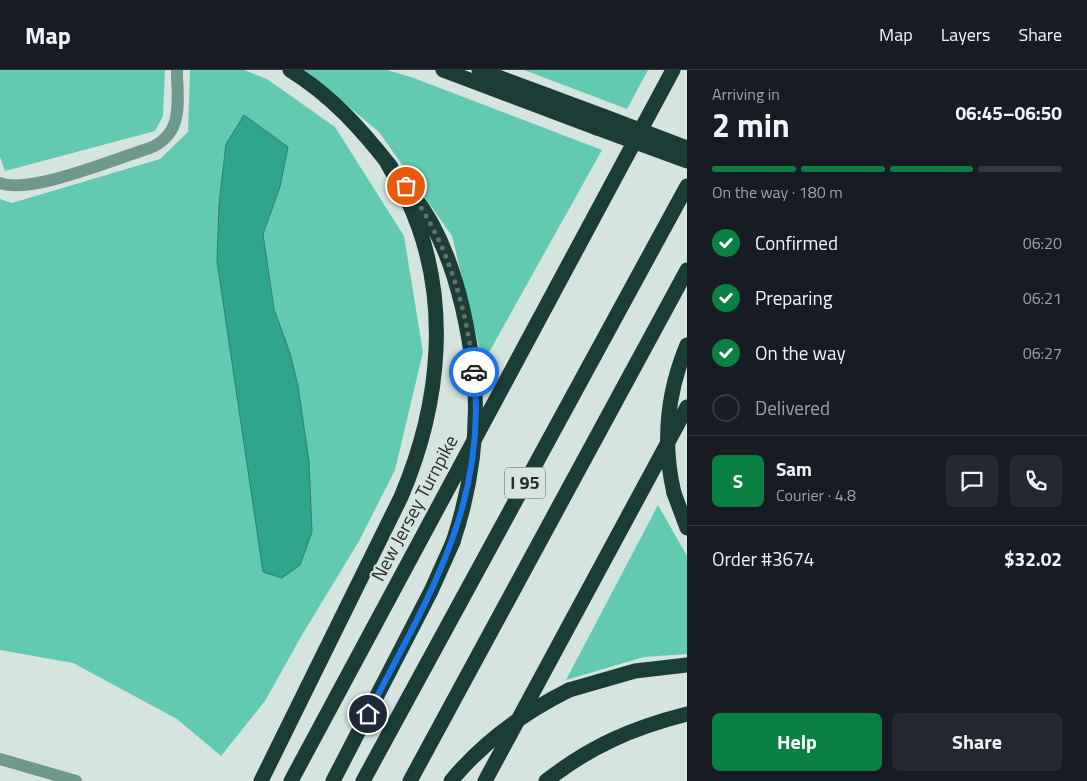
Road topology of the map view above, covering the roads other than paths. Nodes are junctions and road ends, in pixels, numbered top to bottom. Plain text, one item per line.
1 (177, 70) edge
2 (290, 70) edge
3 (443, 70) edge
4 (479, 70) edge
5 (673, 70) edge
6 (600, 122) junction
7 (687, 148) edge
8 (386, 161) junction
9 (687, 161) edge
10 (0, 184) edge
11 (687, 186) edge
12 (687, 270) edge
13 (687, 345) edge
14 (687, 407) edge
15 (687, 528) edge
16 (687, 664) edge
17 (687, 714) edge
18 (0, 759) edge
19 (76, 781) edge
20 (261, 781) edge
21 (291, 781) edge
22 (333, 781) edge
23 (362, 781) edge
24 (410, 781) edge
25 (451, 781) edge
26 (486, 781) edge
27 (546, 781) edge

1 - 10 street
2 - 8 highway
3 - 6 highway
4 - 6 highway
5 - 21 highway, New Jersey Turnpike
6 - 7 highway, bridge
6 - 9 highway, bridge
8 - 20 highway
8 - 22 highway, bridge
11 - 23 highway, I 95
12 - 24 highway, I 95
13 - 15 highway, bridge
14 - 26 highway
16 - 25 highway, bridge
17 - 27 highway
18 - 19 street

